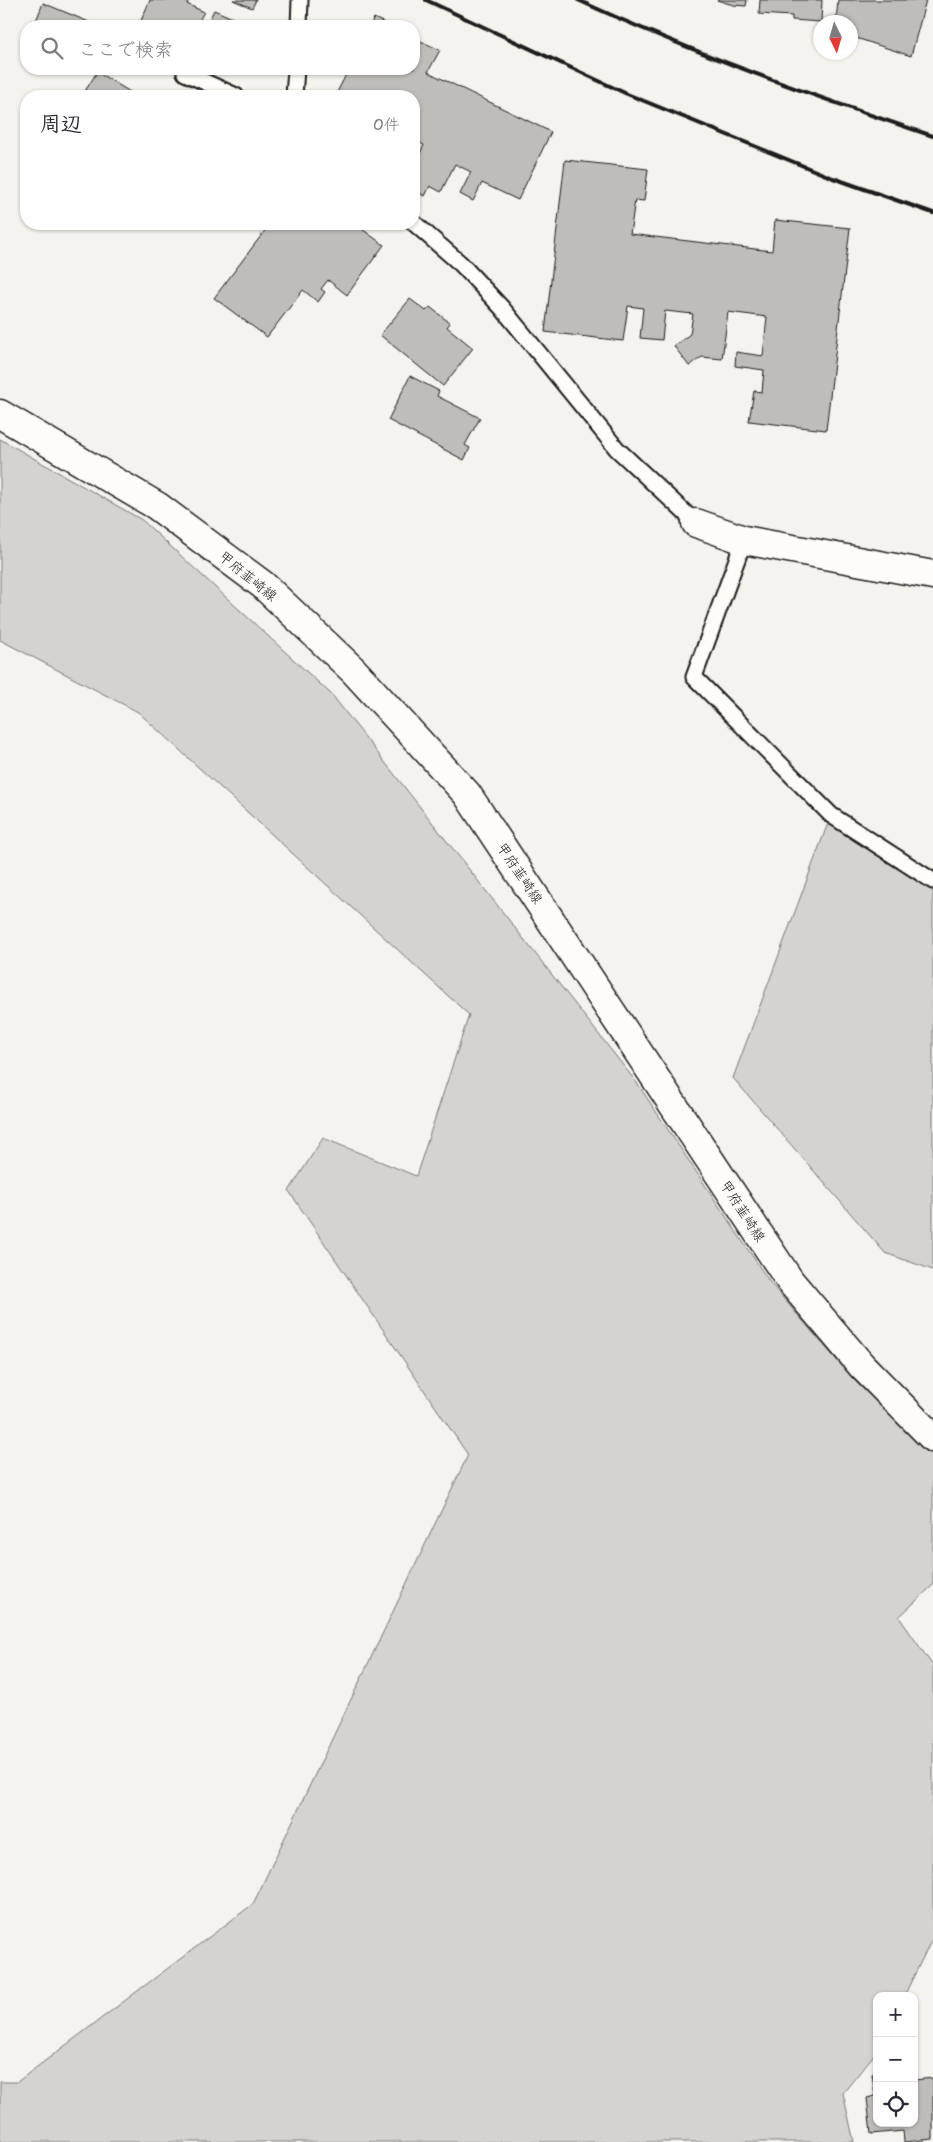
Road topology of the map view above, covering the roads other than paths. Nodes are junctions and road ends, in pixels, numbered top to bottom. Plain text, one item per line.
1 (300, 0) edge
2 (299, 20) edge
3 (189, 75) edge
4 (296, 75) edge
5 (223, 90) edge
6 (294, 90) edge
7 (420, 228) edge
8 (0, 414) edge
9 (696, 523) joint
10 (744, 540) junction
11 (933, 575) edge
12 (933, 881) edge
13 (933, 1438) edge

1 - 2 lane
3 - 5 lane
4 - 6 lane
7 - 9 lane
8 - 13 main road, 甲府韮崎線
9 - 10 main road
10 - 11 main road
10 - 12 lane

